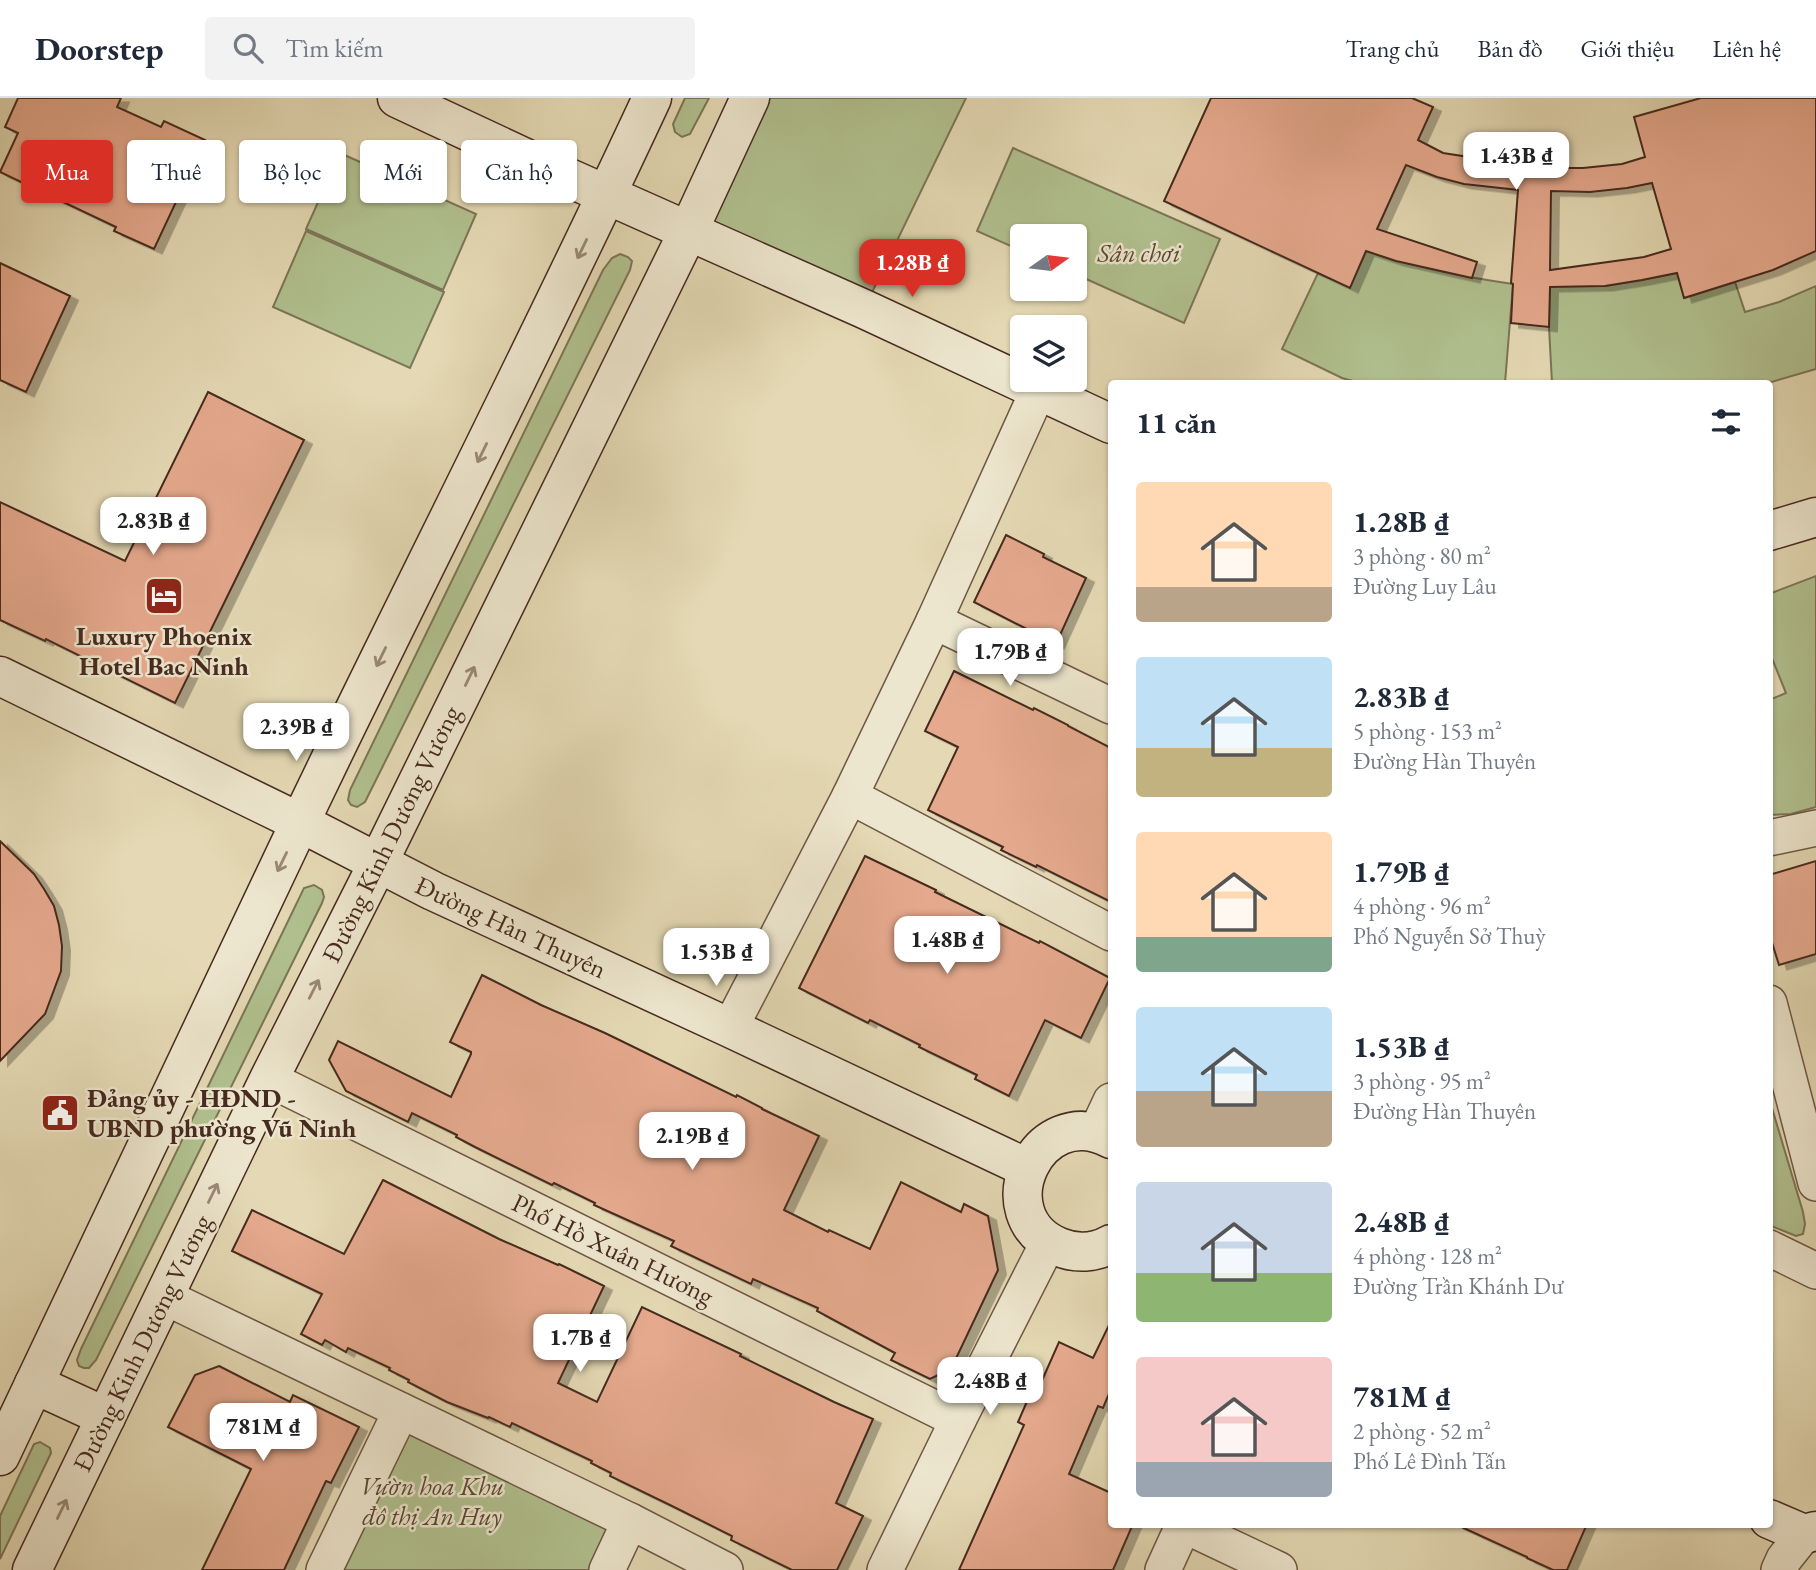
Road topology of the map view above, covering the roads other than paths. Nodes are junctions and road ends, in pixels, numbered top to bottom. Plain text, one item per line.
1 (397, 98) edge
2 (652, 98) edge
3 (750, 98) edge
4 (607, 195) junction
5 (688, 232) junction
6 (1010, 378) edge
7 (1038, 392) edge
8 (1040, 392) edge
9 (1108, 423) edge
10 (1816, 517) edge
11 (1773, 530) edge
12 (934, 621) junction
13 (0, 676) edge
14 (1108, 705) edge
15 (850, 796) junction
16 (301, 823) junction
17 (1816, 828) edge
18 (1773, 837) edge
19 (378, 863) junction
20 (1108, 931) edge
21 (1773, 1018) edge
22 (730, 1028) junction
23 (269, 1079) junction
24 (1106, 1125) edge
25 (1027, 1168) junction
26 (1816, 1184) edge
27 (1049, 1241) junction
28 (1108, 1245) edge
29 (1773, 1250) edge
30 (1816, 1271) edge
31 (163, 1296) junction
32 (34, 1384) junction
33 (401, 1411) junction
34 (106, 1418) junction
35 (958, 1420) junction
36 (0, 1456) edge
37 (629, 1521) junction
38 (1773, 1524) edge
39 (1183, 1528) edge
40 (1190, 1528) edge
41 (1794, 1553) edge
42 (32, 1570) edge
43 (324, 1570) edge
44 (607, 1570) edge
45 (725, 1570) edge
46 (885, 1570) edge
47 (1163, 1570) edge
48 (1279, 1570) edge

1 - 4 main road
2 - 4 main road
3 - 5 main road, Đường Kinh Dương Vương
4 - 5 main road
4 -> 16 main road
5 - 6 main road
19 -> 5 main road, Đường Kinh Dương Vương
7 - 12 street
8 - 9 main road
10 - 11 main road
12 - 14 street
12 - 15 street
13 - 16 main road, Đường Hàn Thuyên
15 - 20 street
15 - 22 street
16 - 19 main road, Đường Hàn Thuyên
16 -> 32 main road
17 - 18 street
19 - 22 main road, Đường Hàn Thuyên
23 -> 19 main road, Đường Kinh Dương Vương
21 - 26 street
22 - 25 main road, Đường Hàn Thuyên
31 -> 23 main road, Đường Kinh Dương Vương
23 - 35 street, Phố Hồ Xuân Hương
24 - 25 main road
25 - 27 main road
27 - 28 main road
27 - 35 street
29 - 30 street
31 - 33 street
31 - 34 main road, Đường Kinh Dương Vương
32 - 34 main road
32 - 36 main road
33 - 37 street
33 - 43 street
42 -> 34 main road, Đường Kinh Dương Vương
35 - 46 street
37 - 44 street
37 - 45 street
38 - 41 main road
39 - 47 street
40 - 48 street

